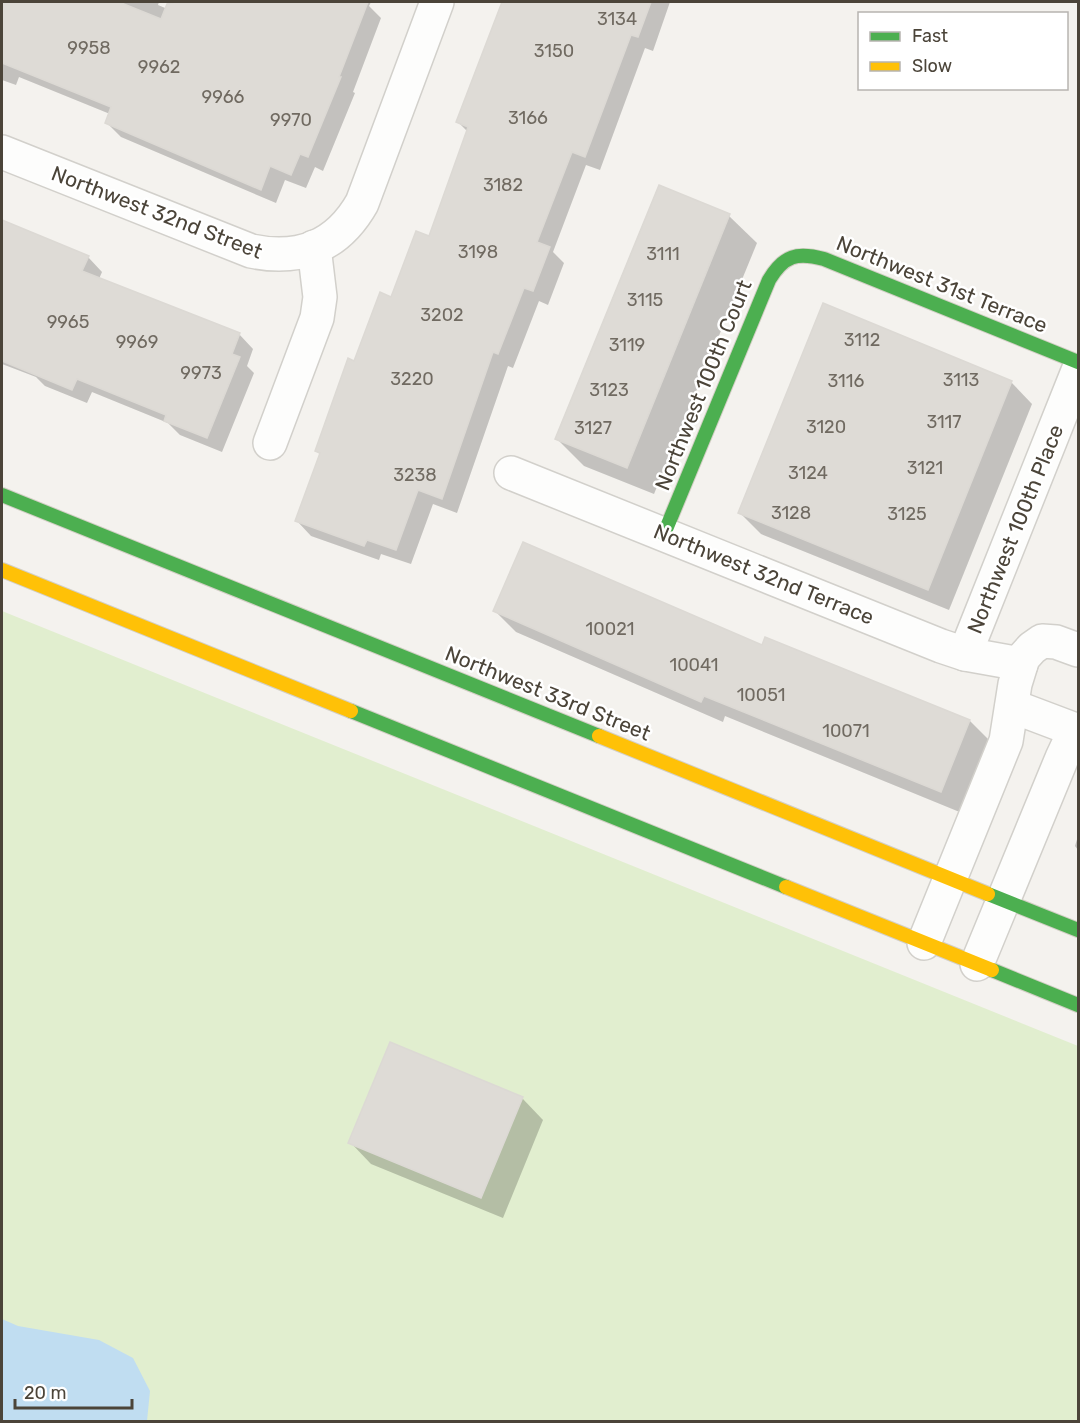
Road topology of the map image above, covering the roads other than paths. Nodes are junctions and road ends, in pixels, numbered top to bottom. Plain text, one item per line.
1 (437, 2) edge
2 (2, 152) edge
3 (314, 247) junction
4 (788, 257) joint
5 (1078, 362) edge
6 (1078, 371) edge
7 (270, 443) dead end
8 (512, 473) dead end
9 (2, 495) edge
10 (664, 534) junction
11 (2, 570) edge
12 (1078, 650) edge
13 (965, 654) junction
14 (1021, 664) junction
15 (1012, 706) junction
16 (1078, 731) edge
17 (951, 879) junction
18 (1003, 900) junction
19 (1078, 930) edge
20 (924, 943) junction
21 (977, 964) junction
22 (1078, 1005) edge

1 - 3 street, Northwest 32nd Street
2 - 3 street, Northwest 32nd Street
3 - 7 street
4 - 5 street, Northwest 31st Terrace
4 - 10 street, Northwest 100th Court
6 - 13 street, Northwest 100th Place
8 - 10 street, Northwest 32nd Terrace
9 - 17 street, Northwest 33rd Street
10 - 13 street, Northwest 32nd Terrace
11 - 20 street
12 - 14 street
13 - 14 street, Northwest 32nd Terrace
14 - 15 street
15 - 16 street
15 - 17 street
16 - 18 street
17 - 18 street, Northwest 33rd Street
17 - 20 street
18 - 19 street, Northwest 33rd Street
18 - 21 street
20 - 21 street
21 - 22 street

